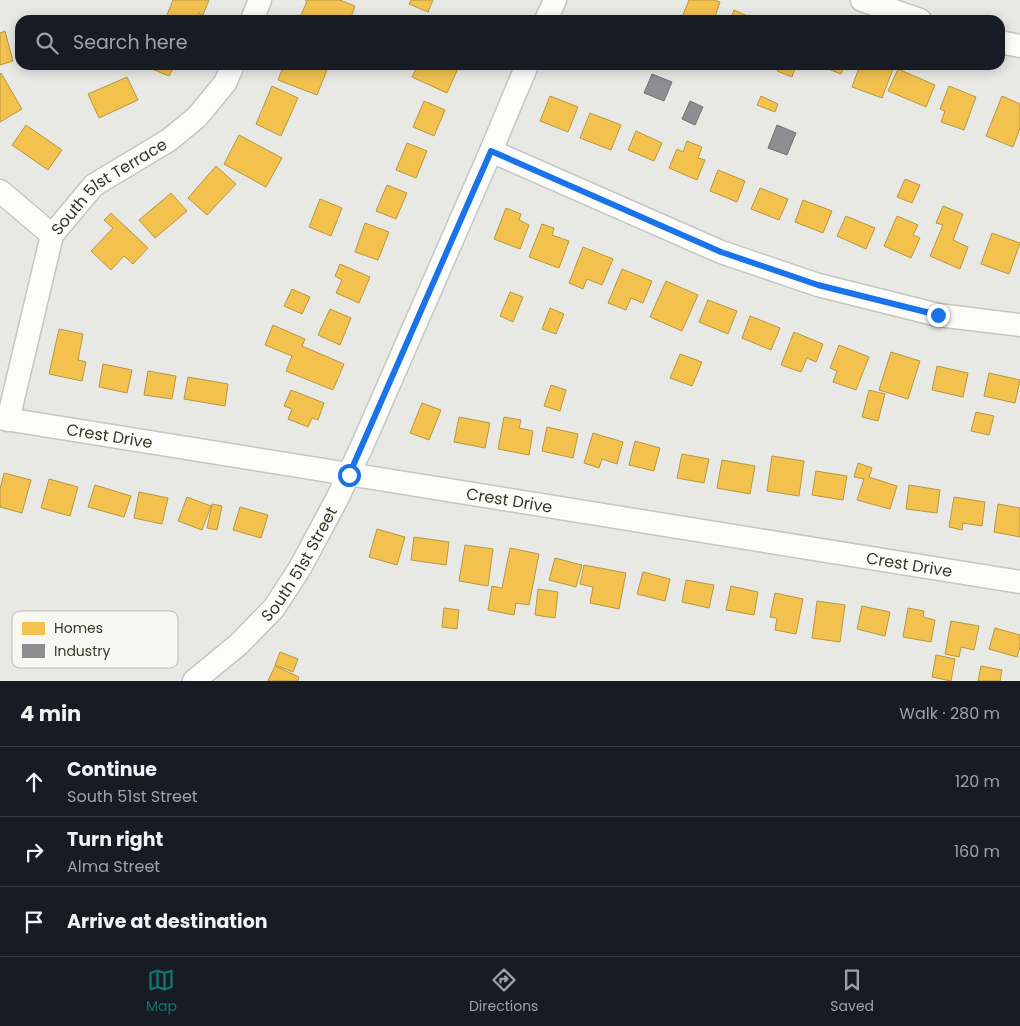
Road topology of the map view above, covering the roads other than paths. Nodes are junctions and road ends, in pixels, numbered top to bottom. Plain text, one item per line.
1 (260, 0) edge
2 (555, 0) edge
3 (862, 0) edge
4 (254, 15) edge
5 (548, 15) edge
6 (906, 15) edge
7 (1005, 43) edge
8 (1020, 46) edge
9 (231, 70) edge
10 (525, 70) edge
11 (491, 151) junction
12 (0, 191) edge
13 (52, 235) junction
14 (1020, 325) edge
15 (4, 419) edge
16 (349, 475) junction
17 (1020, 582) edge
18 (202, 679) edge

1 - 4 street
2 - 5 street
3 - 6 street
7 - 8 street
9 - 13 street, South 51st Terrace
10 - 11 street, South 51st Street
11 - 14 street
11 - 16 street, South 51st Street
12 - 13 street
13 - 15 street, South 51st Terrace
15 - 16 street, Crest Drive
16 - 17 street, Crest Drive
16 - 18 street, South 51st Street

